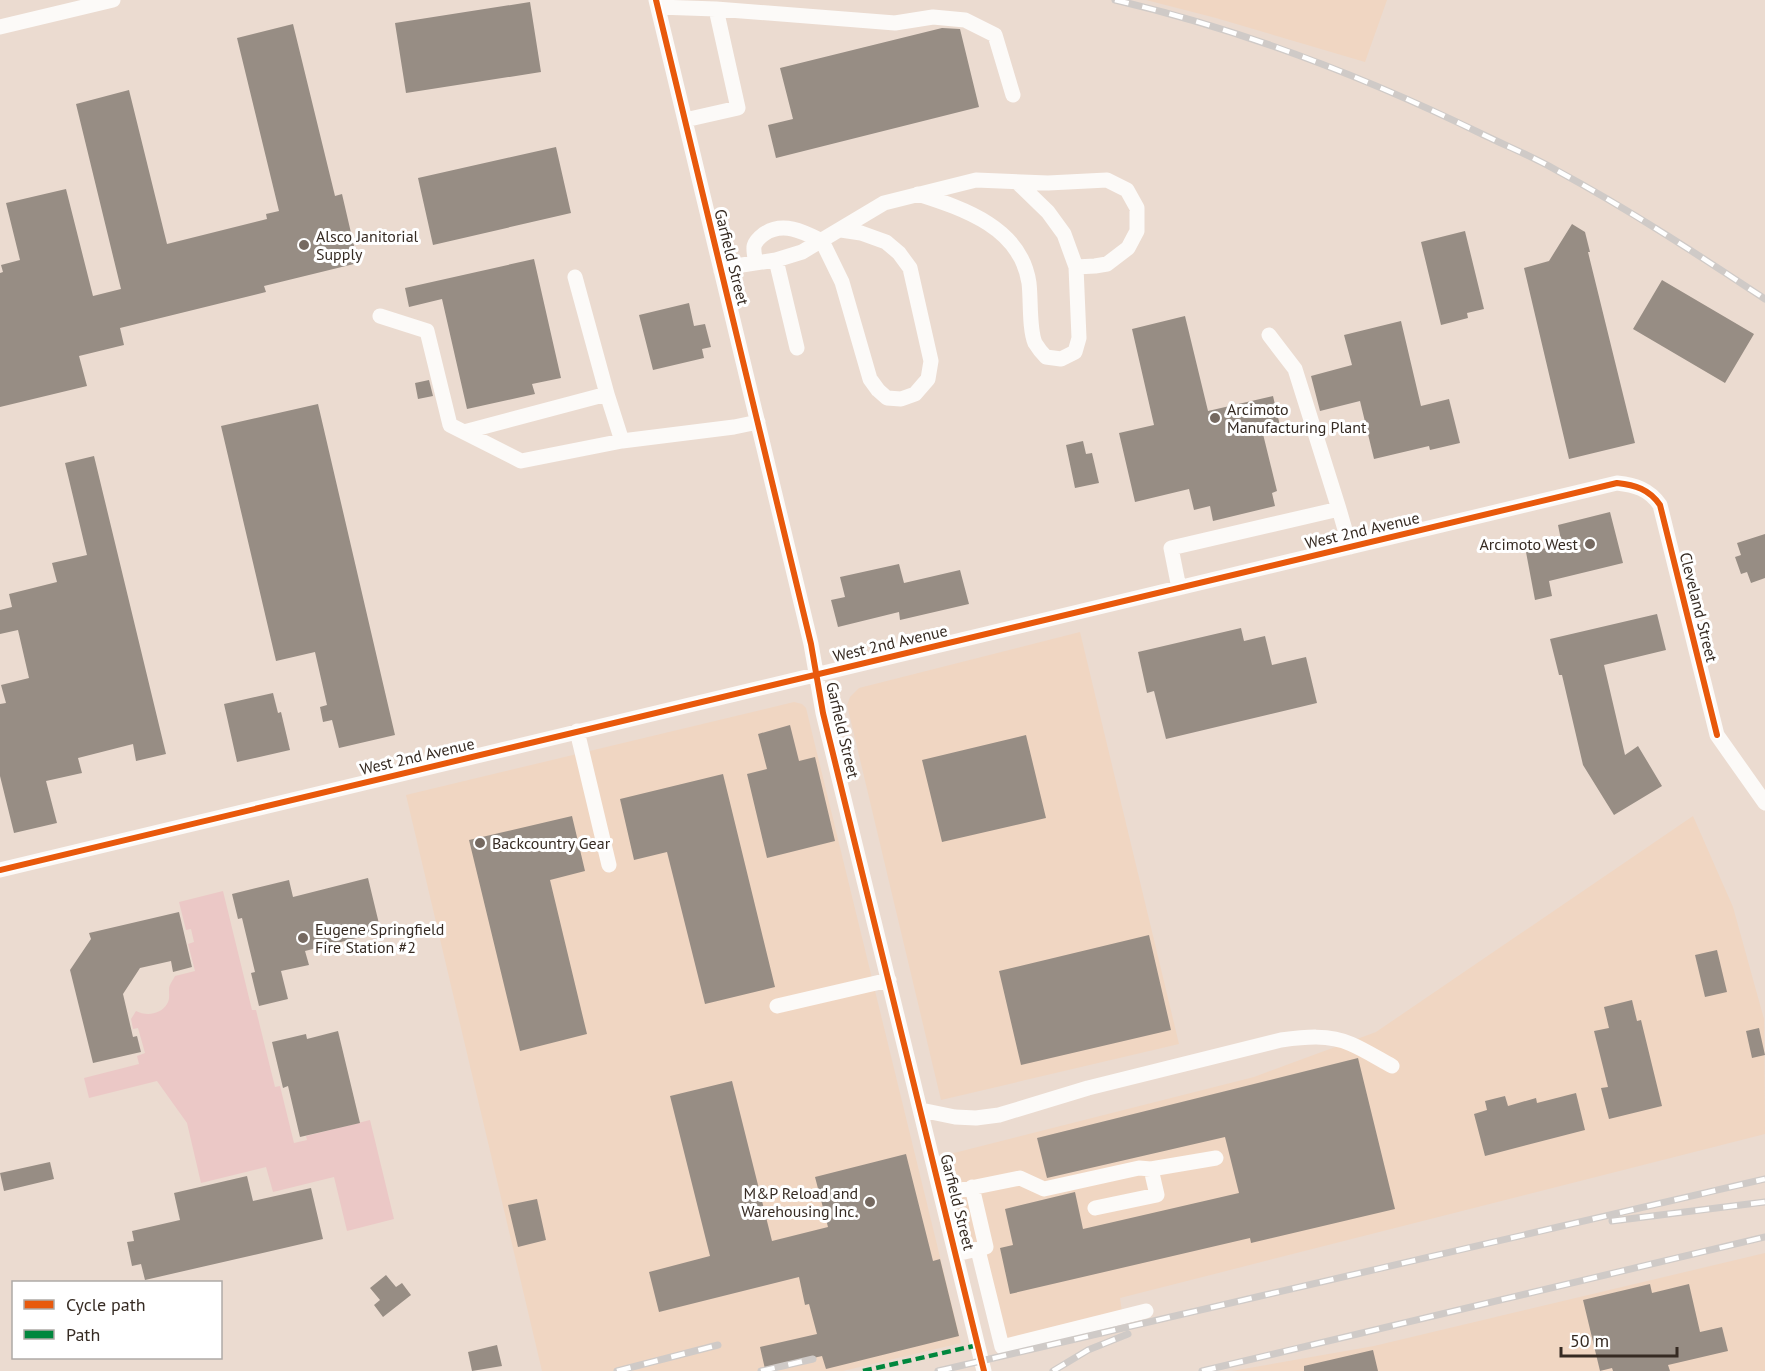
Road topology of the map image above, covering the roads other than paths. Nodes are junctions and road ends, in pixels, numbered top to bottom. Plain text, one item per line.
1 (113, 0) edge
2 (657, 3) edge
3 (716, 9) junction
4 (0, 27) edge
5 (1013, 95) dead end
6 (685, 120) junction
7 (1017, 182) junction
8 (918, 194) junction
9 (841, 230) junction
10 (822, 241) junction
11 (776, 260) junction
12 (756, 263) junction
13 (1077, 267) junction
14 (722, 271) junction
15 (575, 277) dead end
16 (380, 316) dead end
17 (1269, 335) dead end
18 (797, 348) dead end
19 (607, 394) junction
20 (758, 422) junction
21 (464, 432) junction
22 (622, 441) junction
23 (1645, 490) joint
24 (1339, 509) junction
25 (1350, 547) junction
26 (1179, 588) junction
27 (816, 675) junction
28 (577, 731) junction
29 (1765, 803) edge
30 (609, 864) dead end
31 (0, 870) edge
32 (889, 980) junction
33 (777, 1006) dead end
34 (1392, 1066) dead end
35 (921, 1110) junction
36 (1215, 1158) dead end
37 (1151, 1169) junction
38 (972, 1187) junction
39 (941, 1194) junction
40 (1095, 1208) dead end
41 (978, 1250) junction
42 (956, 1254) junction
43 (1146, 1311) dead end
44 (983, 1366) edge

1 - 4 street
2 - 3 street
2 - 6 street, Garfield Street
3 - 5 street
3 - 6 street
6 - 14 street, Garfield Street
7 - 8 street
7 - 13 street
7 - 13 street
8 - 9 street
8 - 13 street
9 - 10 street
9 - 10 street
10 - 11 street
10 - 12 street
11 - 12 street
11 - 18 street
12 - 14 street
14 - 20 street, Garfield Street
15 - 19 street
16 - 21 street
17 - 24 street
19 - 21 street
19 - 22 street
20 - 22 street
20 - 27 street, Garfield Street
21 - 22 street
23 - 25 street, West 2nd Avenue
23 - 29 street, Cleveland Street
24 - 25 street
24 - 26 street
25 - 26 street, West 2nd Avenue
26 - 27 street, West 2nd Avenue
27 - 28 street, West 2nd Avenue
27 - 32 street, Garfield Street
28 - 30 street
28 - 31 street, West 2nd Avenue
32 - 33 street
32 - 35 street, Garfield Street
34 - 35 street
35 - 39 street, Garfield Street
36 - 37 street
37 - 38 street
37 - 40 street
38 - 39 street
38 - 41 street
39 - 42 street, Garfield Street
41 - 42 street
41 - 43 street
42 - 44 street, Garfield Street

